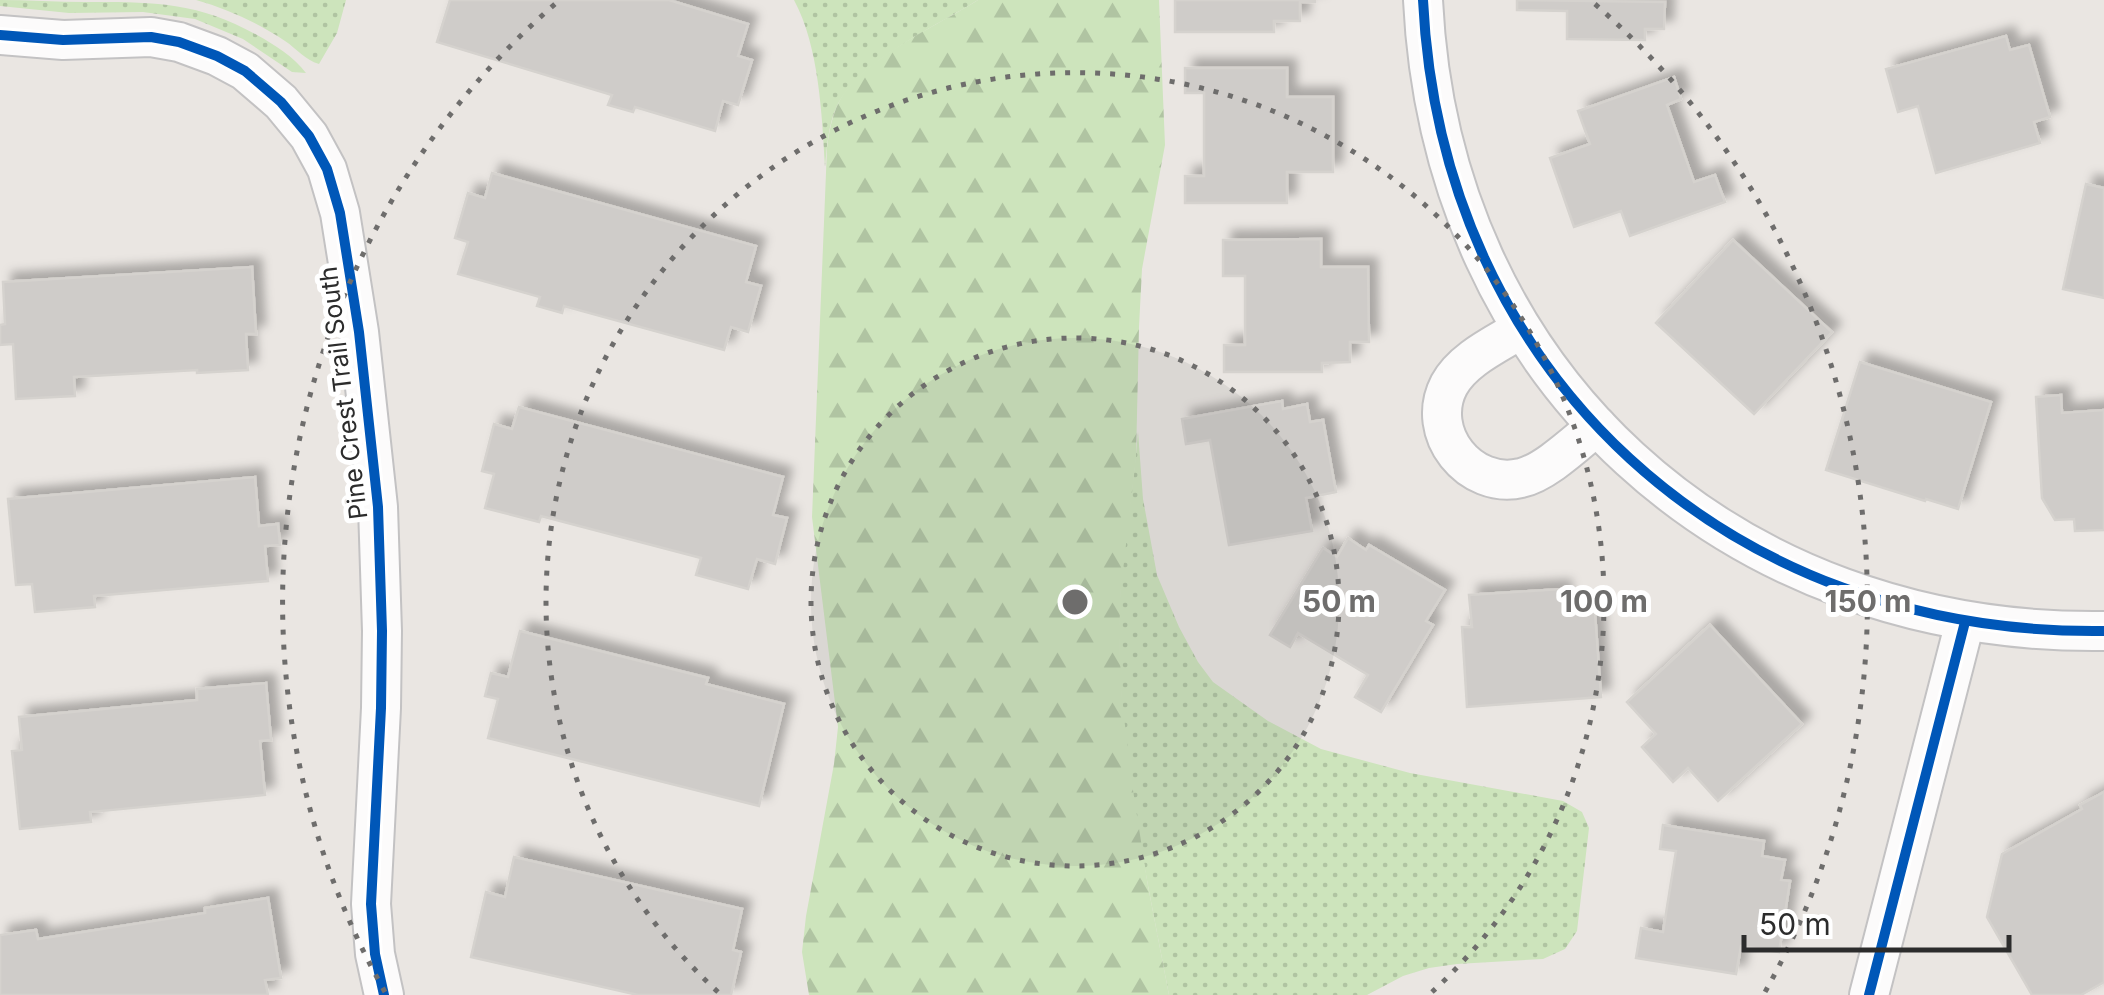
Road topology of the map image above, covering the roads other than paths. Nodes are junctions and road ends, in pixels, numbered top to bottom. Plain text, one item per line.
1 (1423, 0) edge
2 (0, 35) edge
3 (1521, 328) junction
4 (1597, 426) junction
5 (1965, 622) junction
6 (2104, 631) edge
7 (384, 995) edge
8 (1869, 995) edge

1 - 3 street
2 - 7 street, Pine Crest Trail South
3 - 4 street
3 - 4 street
4 - 5 street
5 - 6 street
5 - 8 street

